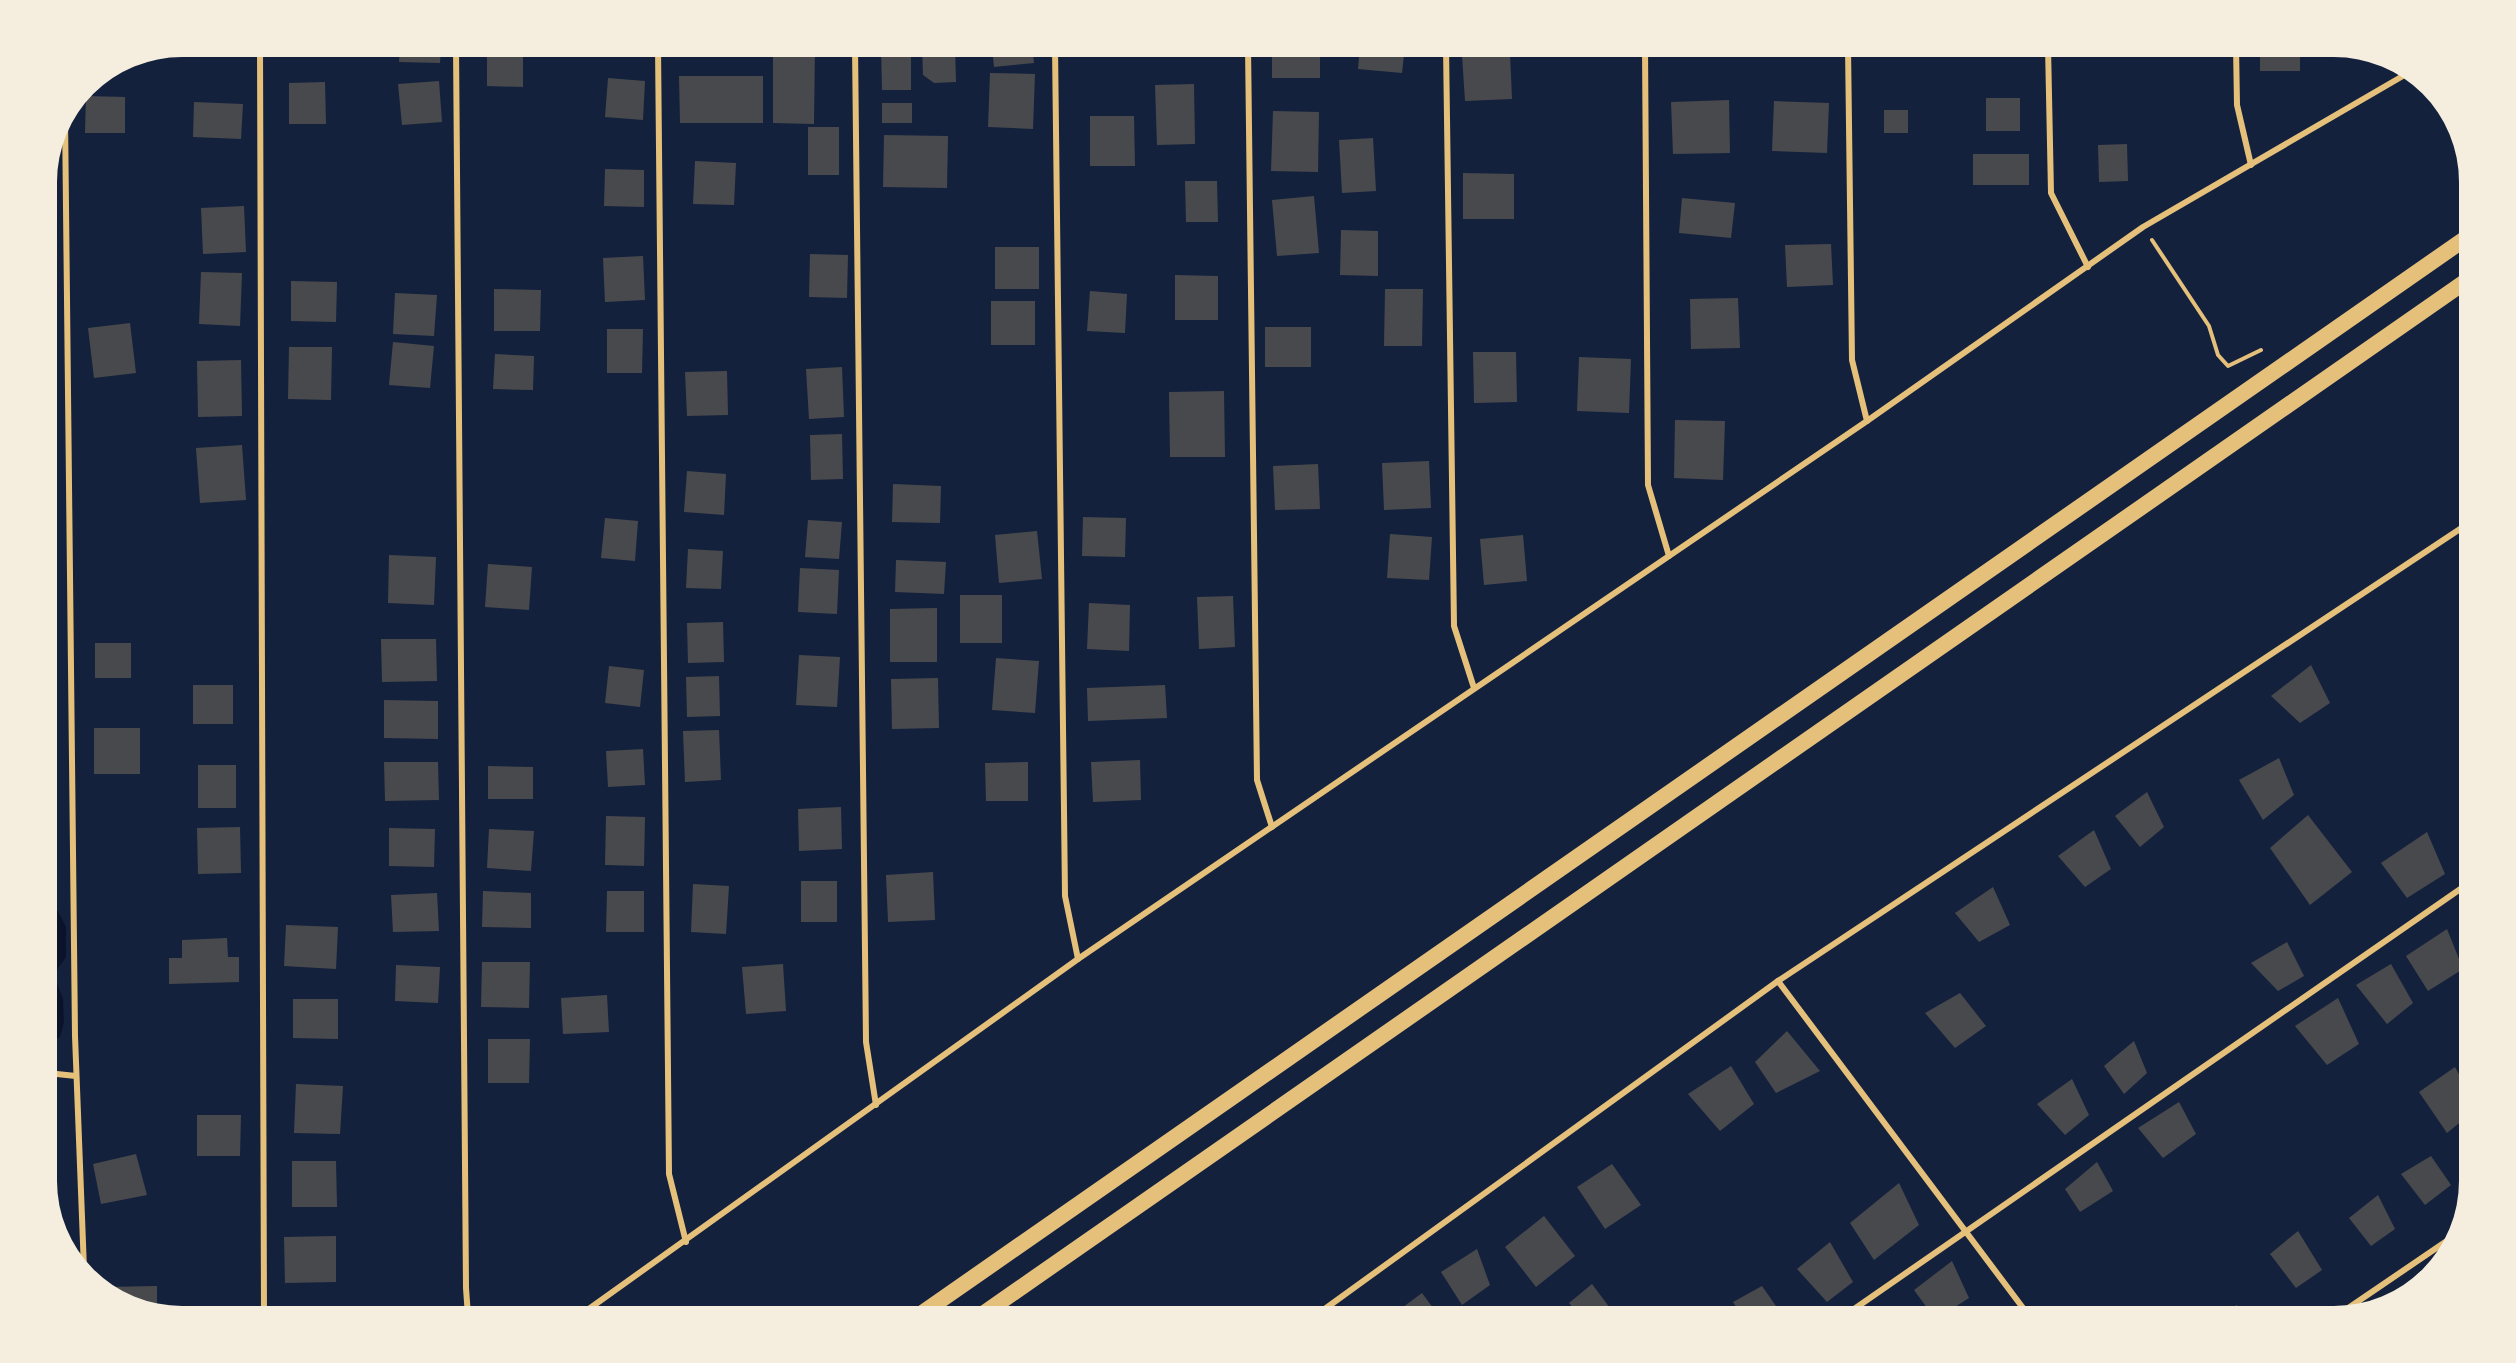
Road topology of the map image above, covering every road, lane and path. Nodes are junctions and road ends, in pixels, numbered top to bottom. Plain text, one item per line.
1 (260, 57) edge
2 (456, 57) edge
3 (658, 57) edge
4 (855, 57) edge
5 (1055, 57) edge
6 (1248, 57) edge
7 (1446, 57) edge
8 (1645, 57) edge
9 (1848, 57) edge
10 (2048, 57) edge
11 (2236, 57) edge
12 (2401, 77) edge
13 (65, 139) edge
14 (2251, 165) junction
15 (2143, 227) junction
16 (2459, 243) edge
17 (2088, 267) junction
18 (2459, 286) edge
19 (2263, 350) dead end
20 (1867, 421) junction
21 (2459, 530) edge
22 (1669, 556) junction
23 (1474, 688) junction
24 (1272, 827) junction
25 (2459, 890) edge
26 (1078, 959) junction
27 (1778, 981) junction
28 (57, 1074) edge
29 (76, 1076) junction
30 (876, 1105) junction
31 (1966, 1231) junction
32 (686, 1242) junction
33 (2441, 1245) edge
34 (84, 1257) edge
35 (2354, 1304) edge
36 (264, 1306) edge
37 (467, 1306) edge
38 (595, 1306) edge
39 (934, 1306) edge
40 (996, 1306) edge
41 (1331, 1306) edge
42 (1860, 1306) edge
43 (2021, 1306) edge

1 - 36 street
2 - 37 street
3 - 32 street
4 - 30 street
5 - 26 street
6 - 24 street
7 - 23 street
8 - 22 street
9 - 20 street
10 - 17 street
11 - 14 street
12 - 14 street
13 - 29 street
14 - 15 street
15 - 17 street
15 - 19 path
16 - 39 highway
17 - 20 street
18 - 40 highway
20 - 22 street
21 - 27 street
22 - 23 street
23 - 24 street
24 - 26 street
25 - 31 street
26 - 30 street
27 - 31 street
27 - 41 street
28 - 29 street
29 - 34 street
30 - 32 street
31 - 42 street
31 - 43 street
32 - 38 street
33 - 35 street

